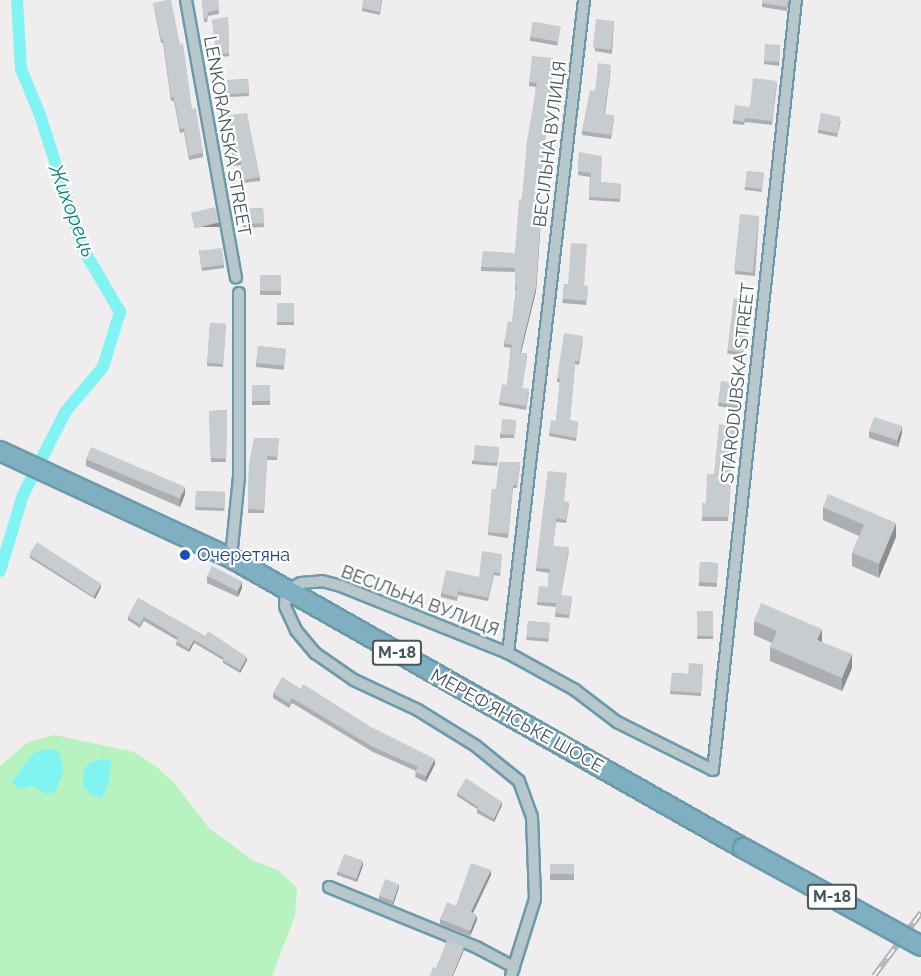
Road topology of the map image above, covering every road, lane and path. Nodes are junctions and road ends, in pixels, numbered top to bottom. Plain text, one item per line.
1 (186, 0) edge
2 (584, 0) edge
3 (795, 0) edge
4 (236, 278) dead end
5 (239, 293) dead end
6 (0, 451) edge
7 (231, 558) junction
8 (286, 591) junction
9 (508, 653) junction
10 (329, 887) dead end
11 (921, 946) edge
12 (513, 971) edge

1 - 4 street, LENKORANSKA STREET
2 - 9 street, ВЕСІЛЬНА ВУЛИЦЯ
3 - 9 street, STARODUBSKA STREET
5 - 7 street
6 - 7 highway, МЕРЕФ’ЯНСЬКЕ ШОСЕ / М-18
7 - 8 highway, МЕРЕФ’ЯНСЬКЕ ШОСЕ / М-18
8 - 9 street, ВЕСІЛЬНА ВУЛИЦЯ
8 - 11 highway, МЕРЕФ’ЯНСЬКЕ ШОСЕ / М-18, bridge
8 - 12 street
10 - 12 street

